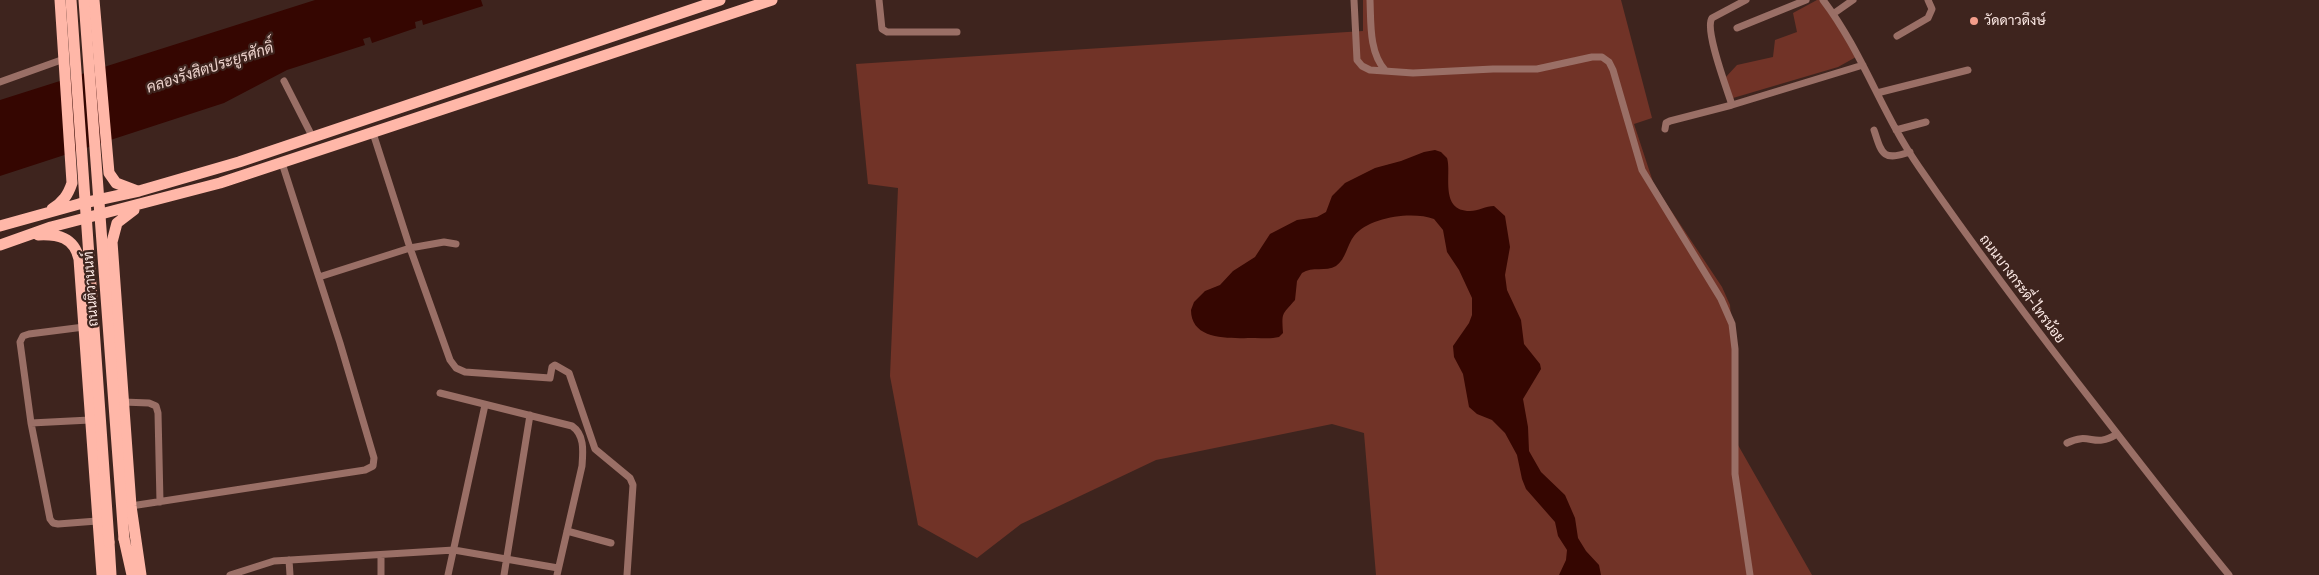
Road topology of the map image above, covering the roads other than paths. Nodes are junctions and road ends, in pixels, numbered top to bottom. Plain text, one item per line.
1 (60, 0) edge
2 (70, 0) edge
3 (84, 0) edge
4 (94, 0) edge
5 (720, 0) edge
6 (772, 0) edge
7 (879, 0) edge
8 (1354, 0) edge
9 (1370, 0) edge
10 (1746, 0) edge
11 (1806, 0) edge
12 (1823, 0) edge
13 (1854, 0) edge
14 (1928, 0) edge
15 (1833, 14) junction
16 (96, 28) junction
17 (1737, 28) dead end
18 (957, 32) dead end
19 (1897, 36) dead end
20 (63, 37) junction
21 (64, 63) junction
22 (1863, 65) junction
23 (1385, 70) junction
24 (1968, 70) dead end
25 (284, 81) dead end
26 (0, 82) edge
27 (1877, 93) junction
28 (1732, 105) junction
29 (1926, 122) dead end
30 (1665, 129) dead end
31 (1874, 130) dead end
32 (1896, 130) junction
33 (373, 133) junction
34 (313, 138) junction
35 (1910, 152) junction
36 (282, 163) junction
37 (139, 191) junction
38 (144, 204) junction
39 (46, 212) junction
40 (0, 227) edge
41 (24, 236) junction
42 (456, 244) dead end
43 (0, 245) edge
44 (410, 248) junction
45 (319, 277) junction
46 (115, 300) junction
47 (82, 304) junction
48 (84, 327) junction
49 (440, 393) dead end
50 (123, 402) junction
51 (485, 405) junction
52 (530, 415) junction
53 (90, 420) junction
54 (32, 423) junction
55 (2117, 434) junction
56 (2067, 443) dead end
57 (160, 502) junction
58 (131, 506) junction
59 (97, 521) junction
60 (567, 531) junction
61 (124, 539) junction
62 (611, 543) dead end
63 (454, 550) junction
64 (380, 555) junction
65 (507, 559) junction
66 (289, 560) junction
67 (557, 572) edge
68 (102, 575) edge
69 (112, 575) edge
70 (126, 575) edge
71 (132, 575) edge
72 (141, 575) edge
73 (230, 575) edge
74 (290, 575) edge
75 (381, 575) edge
76 (448, 575) edge
77 (504, 575) edge
78 (627, 575) edge
79 (1750, 575) edge
80 (2229, 575) edge

1 - 20 main road
2 - 69 main road, ถนนติวานนท์, bridge
3 - 61 main road, ถนนติวานนท์, bridge
4 - 16 main road
5 - 34 main road
6 - 33 main road
7 - 18 street
8 - 23 street
9 - 23 street
10 - 28 street
11 - 17 street
12 - 15 street, ถนนบางกระดี่-ไทรน้อย
13 - 15 street
14 - 19 street
15 - 22 street, ถนนบางกระดี่-ไทรน้อย
16 - 20 main road
16 - 37 main road
20 - 21 main road
21 - 26 street
21 - 39 main road
22 - 27 street, ถนนบางกระดี่-ไทรน้อย
22 - 28 street
23 - 79 street
24 - 27 street
25 - 34 street
27 - 32 street, ถนนบางกระดี่-ไทรน้อย
28 - 30 street
29 - 32 street
31 - 35 street
32 - 35 street, ถนนบางกระดี่-ไทรน้อย
33 - 36 main road
33 - 44 street
34 - 37 main road
35 - 55 street, ถนนบางกระดี่-ไทรน้อย
36 - 38 main road
36 - 45 street
37 - 39 main road
38 - 41 main road
38 - 46 main road, ถนนติวานนท์
39 - 40 main road
41 - 43 main road
41 - 47 main road, ถนนติวานนท์
42 - 44 street
44 - 45 street
44 - 78 street
45 - 57 street
46 - 47 main road
46 - 50 main road, ถนนติวานนท์
47 - 48 main road, ถนนติวานนท์
48 - 53 main road, ถนนติวานนท์
48 - 54 street
49 - 51 street
50 - 57 street
50 - 58 main road, ถนนติวานนท์
51 - 52 street
51 - 63 street
52 - 60 street
52 - 65 street
53 - 54 street
53 - 59 main road, ถนนติวานนท์
54 - 59 street
55 - 56 street
55 - 80 street, ถนนบางกระดี่-ไทรน้อย
57 - 58 street
58 - 72 main road, ถนนติวานนท์
59 - 68 main road, ถนนติวานนท์
60 - 62 street
60 - 67 street
61 - 70 main road, ถนนติวานนท์
61 - 71 main road
63 - 64 street
63 - 65 street
63 - 76 street
64 - 66 street
64 - 75 street
65 - 67 street
65 - 77 street
66 - 73 street
66 - 74 street

